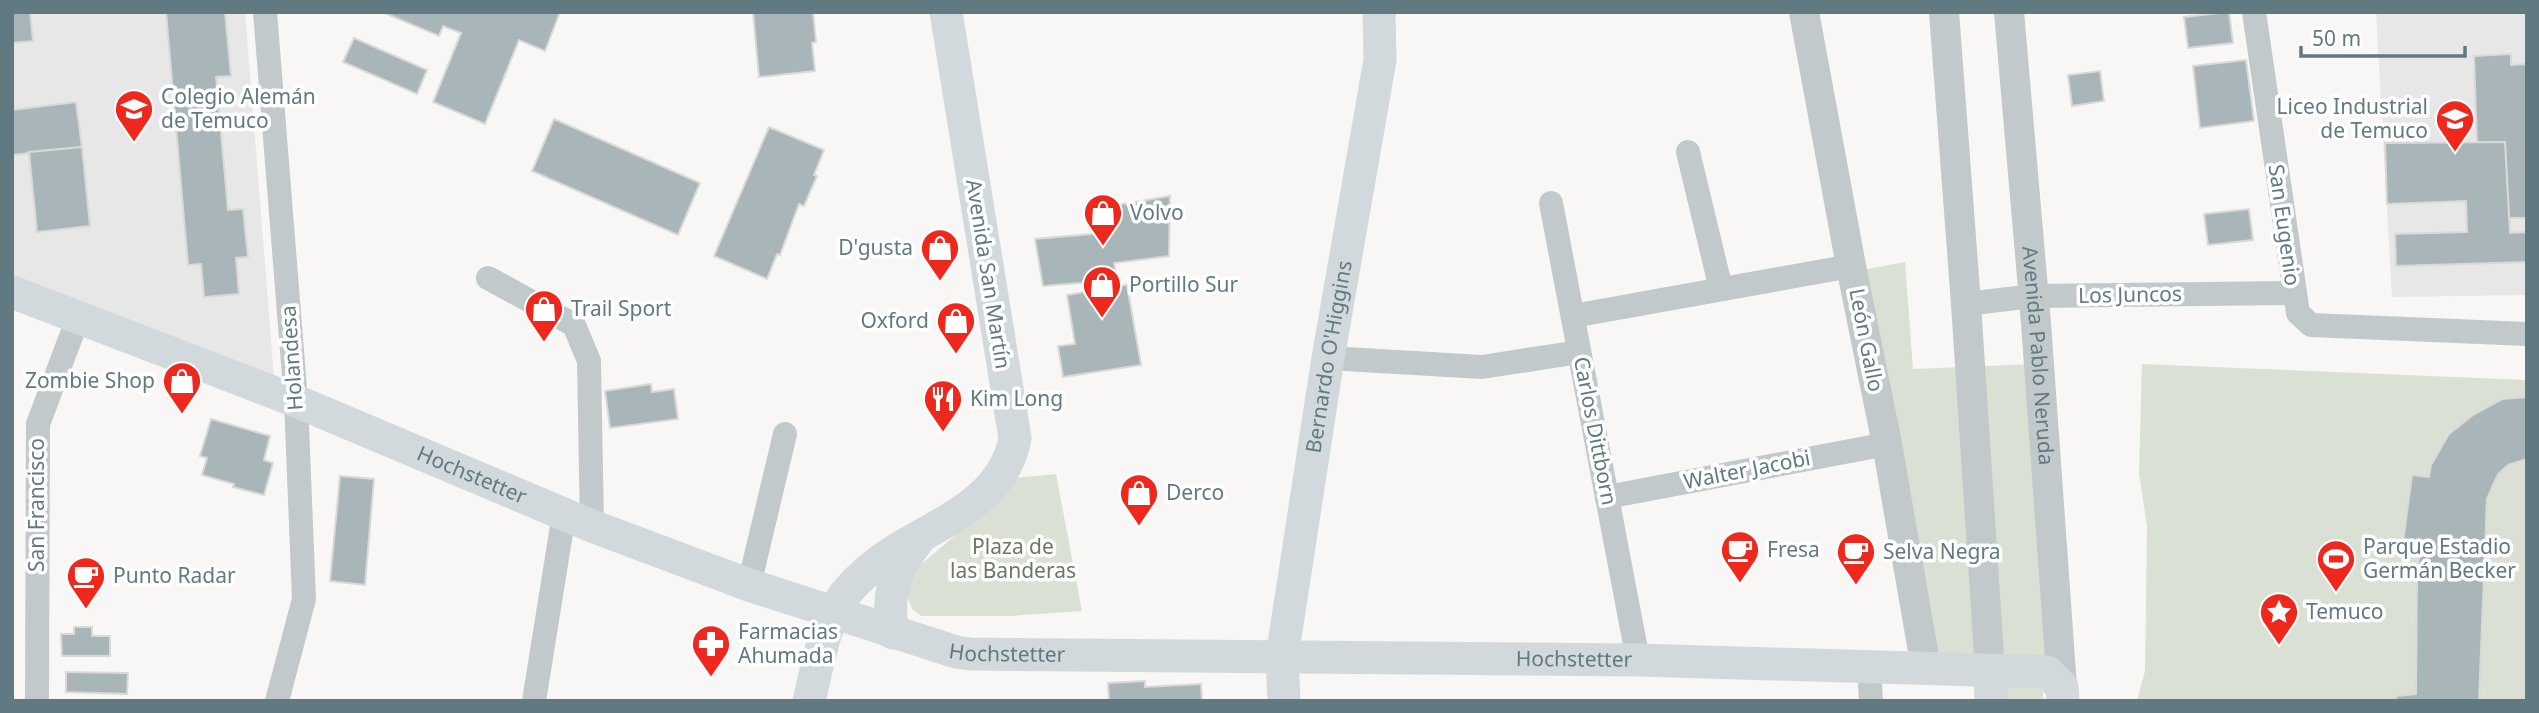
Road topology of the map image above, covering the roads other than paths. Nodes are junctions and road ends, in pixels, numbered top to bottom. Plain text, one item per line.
1 (265, 12) edge
2 (946, 12) edge
3 (1379, 12) edge
4 (1804, 12) edge
5 (1944, 12) edge
6 (2009, 12) edge
7 (2254, 12) edge
8 (1688, 152) dead end
9 (1552, 202) dead end
10 (1851, 266) junction
11 (488, 278) dead end
12 (1721, 289) junction
13 (12, 292) edge
14 (2034, 296) junction
15 (2296, 303) junction
16 (1966, 304) junction
17 (1573, 316) junction
18 (78, 317) junction
19 (2527, 334) edge
20 (1580, 352) junction
21 (1328, 358) junction
22 (296, 401) junction
23 (785, 435) dead end
24 (1887, 443) junction
25 (1607, 498) junction
26 (578, 520) junction
27 (920, 537) junction
28 (749, 585) junction
29 (833, 612) junction
30 (893, 633) junction
31 (1282, 657) junction
32 (1638, 660) junction
33 (1869, 667) junction
34 (1926, 668) junction
35 (1990, 686) edge
36 (2063, 694) edge
37 (37, 701) edge
38 (277, 701) edge
39 (534, 701) edge
40 (809, 701) edge
41 (1283, 701) edge
42 (1871, 701) edge

1 - 22 street, Holandesa
2 - 27 main road, Avenida San Martín
3 - 21 main road, Bernardo O'Higgins
4 - 10 street, León Gallo
5 - 16 street
6 - 14 street, Avenida Pablo Neruda
7 - 15 street, San Eugenio
8 - 12 street
9 - 17 street, Carlos Dittborn
10 - 12 street
10 - 24 street, León Gallo
11 - 26 street
12 - 17 street
13 - 18 main road, Hochstetter
14 - 15 street, Los Juncos
14 - 16 street, Los Juncos
14 - 36 street, Avenida Pablo Neruda
15 - 19 street, Los Juncos
16 - 35 street
17 - 20 street, Carlos Dittborn
18 - 22 main road, Hochstetter
18 - 37 street, San Francisco
20 - 21 street
20 - 25 street, Carlos Dittborn
21 - 31 main road, Bernardo O'Higgins
22 - 26 main road, Hochstetter
22 - 38 street, Holandesa
23 - 28 street
24 - 25 street, Walter Jacobi
24 - 34 street, León Gallo
25 - 32 street, Carlos Dittborn
26 - 28 main road, Hochstetter
26 - 39 street
27 - 29 main road, Avenida San Martín
27 - 30 main road
28 - 29 main road, Hochstetter
29 - 30 main road, Hochstetter
29 - 40 main road, Avenida San Martín
30 - 31 main road, Hochstetter
31 - 32 main road, Hochstetter
31 - 41 main road, Bernardo O'Higgins
32 - 33 main road, Hochstetter
33 - 34 main road, Hochstetter
33 - 42 street
34 - 35 main road, Hochstetter
35 - 36 main road, Hochstetter

